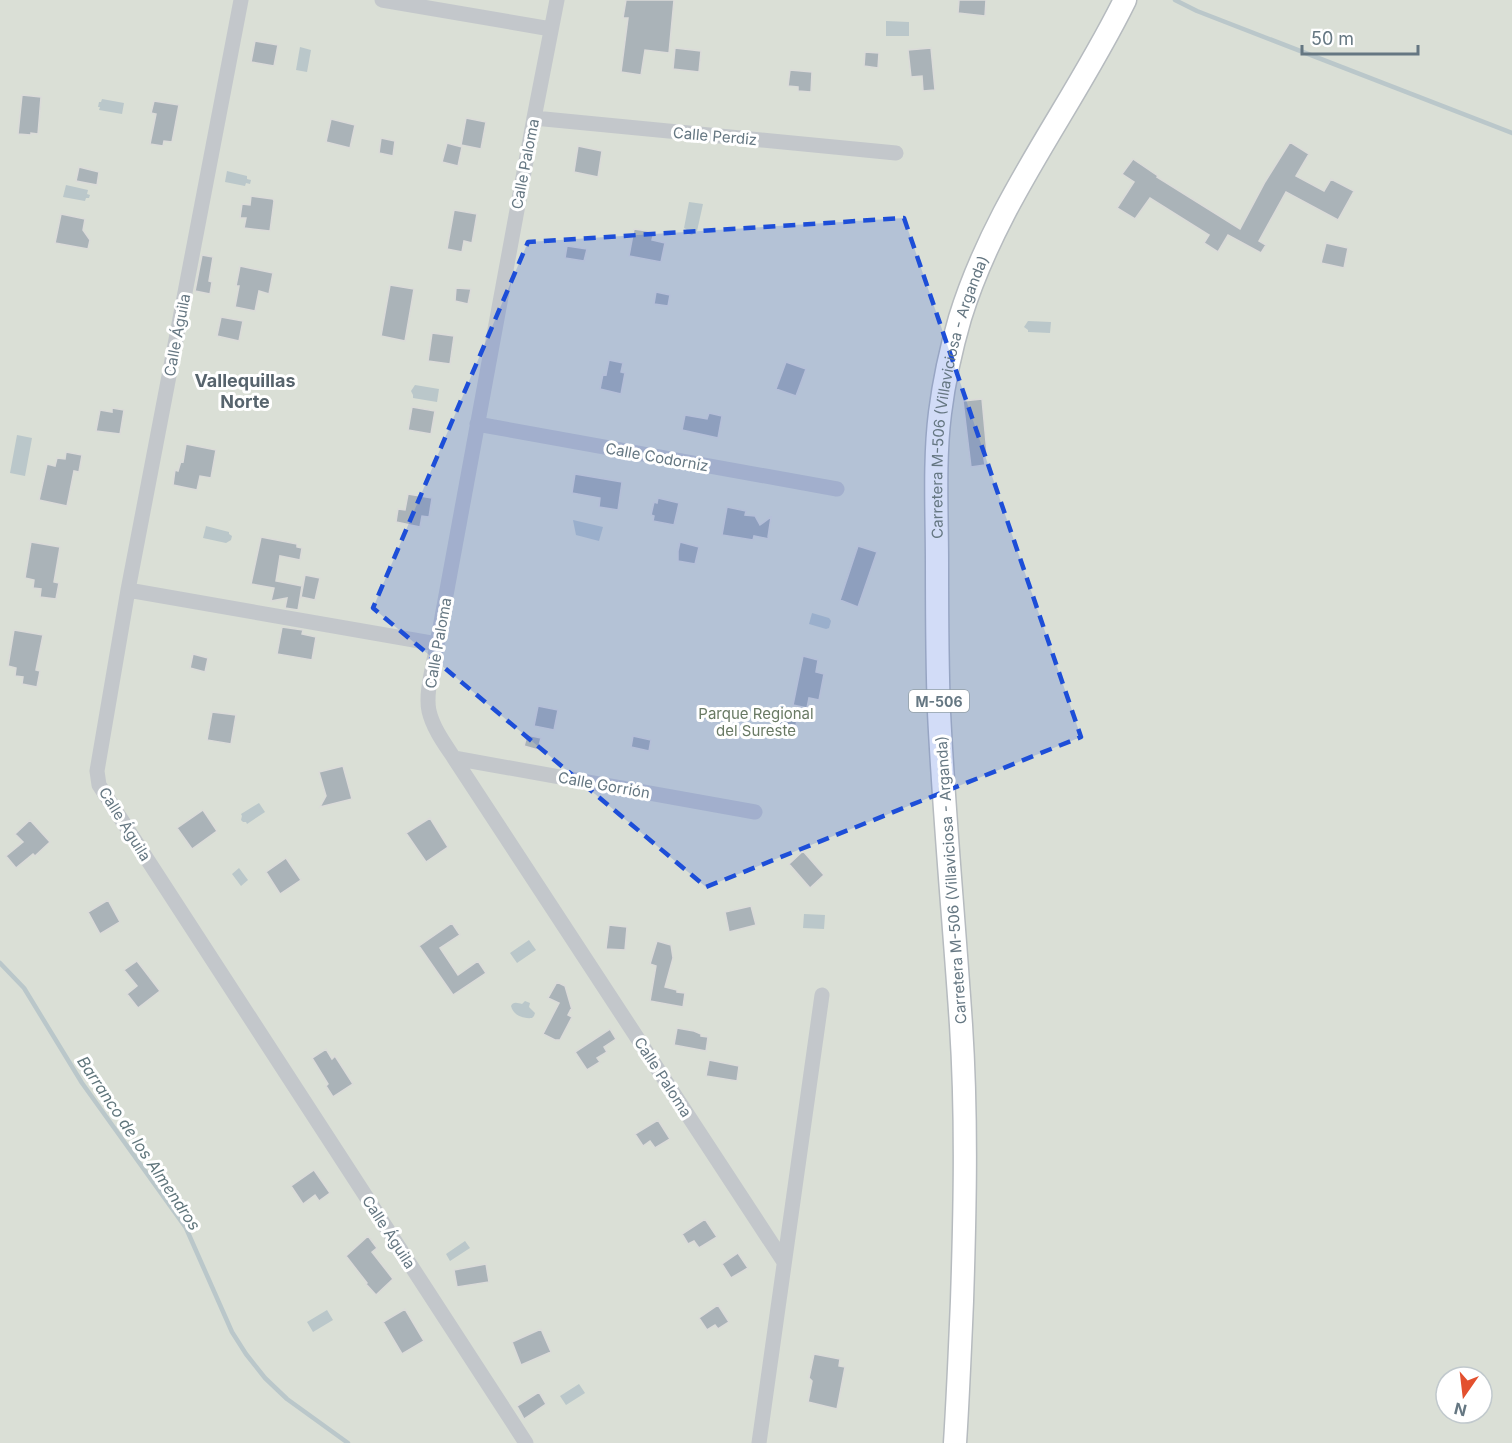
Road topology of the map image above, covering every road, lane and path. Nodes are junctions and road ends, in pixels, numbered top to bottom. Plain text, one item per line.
1 (241, 0) edge
2 (382, 0) edge
3 (557, 0) edge
4 (1125, 0) edge
5 (551, 29) junction
6 (534, 118) junction
7 (896, 153) dead end
8 (477, 424) junction
9 (837, 489) dead end
10 (128, 590) junction
11 (437, 644) junction
12 (454, 758) junction
13 (755, 812) dead end
14 (822, 995) dead end
15 (784, 1262) junction
16 (526, 1443) edge
17 (759, 1443) edge
18 (955, 1443) edge

1 - 10 street, Calle Águila
2 - 5 street
3 - 5 street, Calle Paloma
4 - 18 main road, Carretera M-506 (Villaviciosa - Arganda) / M-506
5 - 6 street, Calle Paloma
6 - 7 street, Calle Perdiz
6 - 8 street, Calle Paloma
8 - 9 street, Calle Codorniz
8 - 11 street, Calle Paloma
10 - 11 street
10 - 16 street, Calle Águila
11 - 12 street, Calle Paloma
12 - 13 street, Calle Gorrión
12 - 15 street, Calle Paloma
14 - 15 street
15 - 17 street

